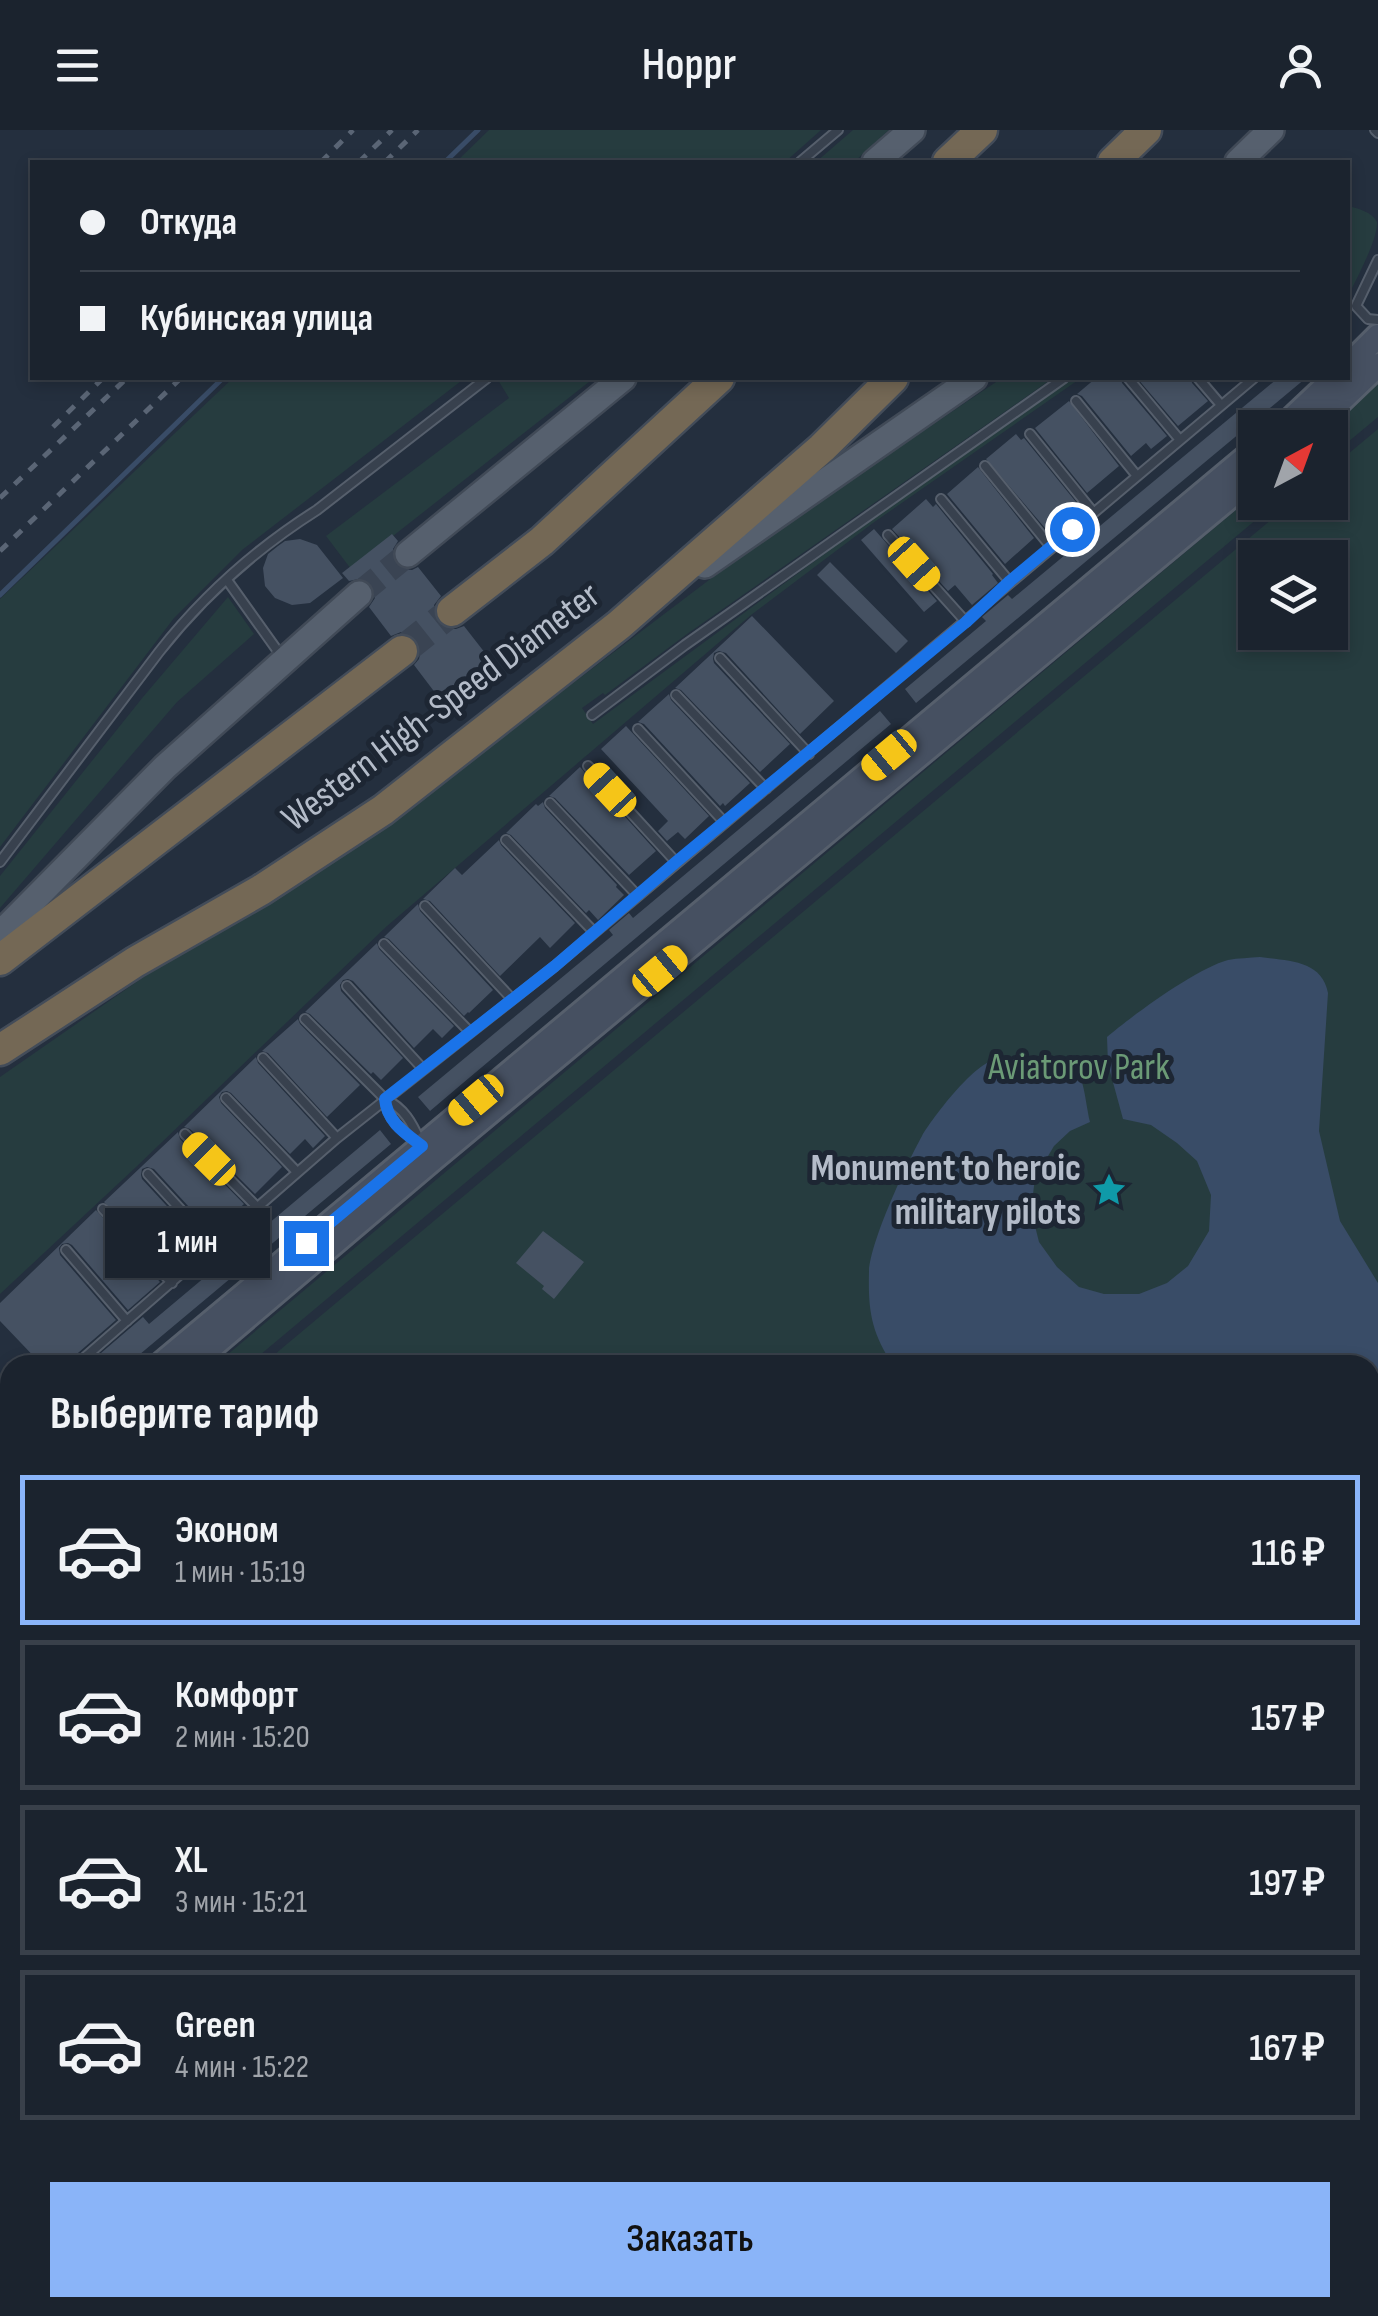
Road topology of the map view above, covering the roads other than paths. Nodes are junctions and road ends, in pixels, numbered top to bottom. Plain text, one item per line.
1 (838, 130) edge
2 (912, 130) edge
3 (982, 130) edge
4 (1146, 130) edge
5 (1271, 130) edge
6 (802, 160) edge
7 (877, 160) edge
8 (950, 160) edge
9 (1115, 160) edge
10 (1240, 160) edge
11 (1378, 260) edge
12 (1352, 309) edge
13 (1378, 320) edge
14 (1378, 336) edge
15 (1350, 364) edge
16 (1378, 366) edge
17 (483, 380) edge
18 (621, 380) edge
19 (717, 380) edge
20 (891, 380) edge
21 (971, 380) edge
22 (1061, 380) edge
23 (1130, 380) edge
24 (1200, 380) edge
25 (1252, 380) edge
26 (1333, 380) edge
27 (1076, 402) dead end
28 (1221, 406) junction
29 (1301, 410) edge
30 (1331, 410) edge
31 (1030, 434) dead end
32 (1180, 440) junction
33 (1238, 464) edge
34 (985, 466) dead end
35 (1137, 476) junction
36 (1238, 490) edge
37 (940, 499) dead end
38 (1093, 512) junction
39 (888, 535) dead end
40 (1051, 547) junction
41 (408, 554) tunnel mouth
42 (227, 580) junction
43 (1010, 581) junction
44 (359, 594) tunnel mouth
45 (452, 611) tunnel mouth
46 (966, 622) junction
47 (619, 626) junction
48 (402, 650) tunnel mouth
49 (720, 658) dead end
50 (284, 661) junction
51 (676, 694) dead end
52 (592, 715) dead end
53 (638, 729) dead end
54 (808, 754) junction
55 (588, 766) dead end
56 (766, 789) junction
57 (550, 804) dead end
58 (724, 823) junction
59 (506, 840) dead end
60 (0, 862) edge
61 (676, 862) junction
62 (638, 895) junction
63 (426, 906) dead end
64 (594, 932) junction
65 (0, 934) edge
66 (384, 944) dead end
67 (0, 960) edge
68 (346, 986) dead end
69 (512, 999) junction
70 (305, 1019) dead end
71 (470, 1032) junction
72 (0, 1050) edge
73 (263, 1058) dead end
74 (423, 1069) junction
75 (226, 1098) dead end
76 (385, 1099) junction
77 (185, 1134) dead end
78 (337, 1138) junction
79 (428, 1152) junction
80 (298, 1172) junction
81 (148, 1174) dead end
82 (258, 1208) junction
83 (103, 1210) dead end
84 (214, 1246) junction
85 (66, 1250) dead end
86 (172, 1284) junction
87 (127, 1320) junction
88 (87, 1355) edge
89 (173, 1355) edge
90 (201, 1355) edge

1 - 6 lane
2 - 7 main road
3 - 8 highway
4 - 9 highway
5 - 10 main road
11 - 12 lane
12 - 13 lane
14 - 15 main road
16 - 30 main road
17 - 42 lane
18 - 41 main road
19 - 45 highway, Western High-Speed Diameter
20 - 47 highway, Western High-Speed Diameter
21 - 47 main road
22 - 52 lane
23 - 32 lane
24 - 28 lane
25 - 28 lane
26 - 29 main road
27 - 35 lane
28 - 32 lane
31 - 38 lane
32 - 35 lane
33 - 79 main road
34 - 40 lane
35 - 38 lane
36 - 79 main road
37 - 43 lane
38 - 40 lane
39 - 46 lane
40 - 43 lane
42 - 50 lane
42 - 60 lane
43 - 46 lane
44 - 50 main road
46 - 54 lane
47 - 72 highway, Western High-Speed Diameter
48 - 67 highway, Western High-Speed Diameter
49 - 54 lane
50 - 65 main road
51 - 56 lane
53 - 58 lane
54 - 56 lane
55 - 61 lane
56 - 58 lane
57 - 62 lane
58 - 61 lane
59 - 64 lane
61 - 62 lane
62 - 64 lane
63 - 69 lane
64 - 69 lane
66 - 71 lane
68 - 74 lane
69 - 71 lane
70 - 76 lane
71 - 74 lane
73 - 78 lane
74 - 76 lane
75 - 80 lane
76 - 78 lane
76 - 79 lane
77 - 82 lane
78 - 80 lane
79 - 89 main road
79 - 90 main road
80 - 82 lane
81 - 84 lane
82 - 84 lane
83 - 86 lane
84 - 86 lane
85 - 87 lane
86 - 87 lane
87 - 88 lane

